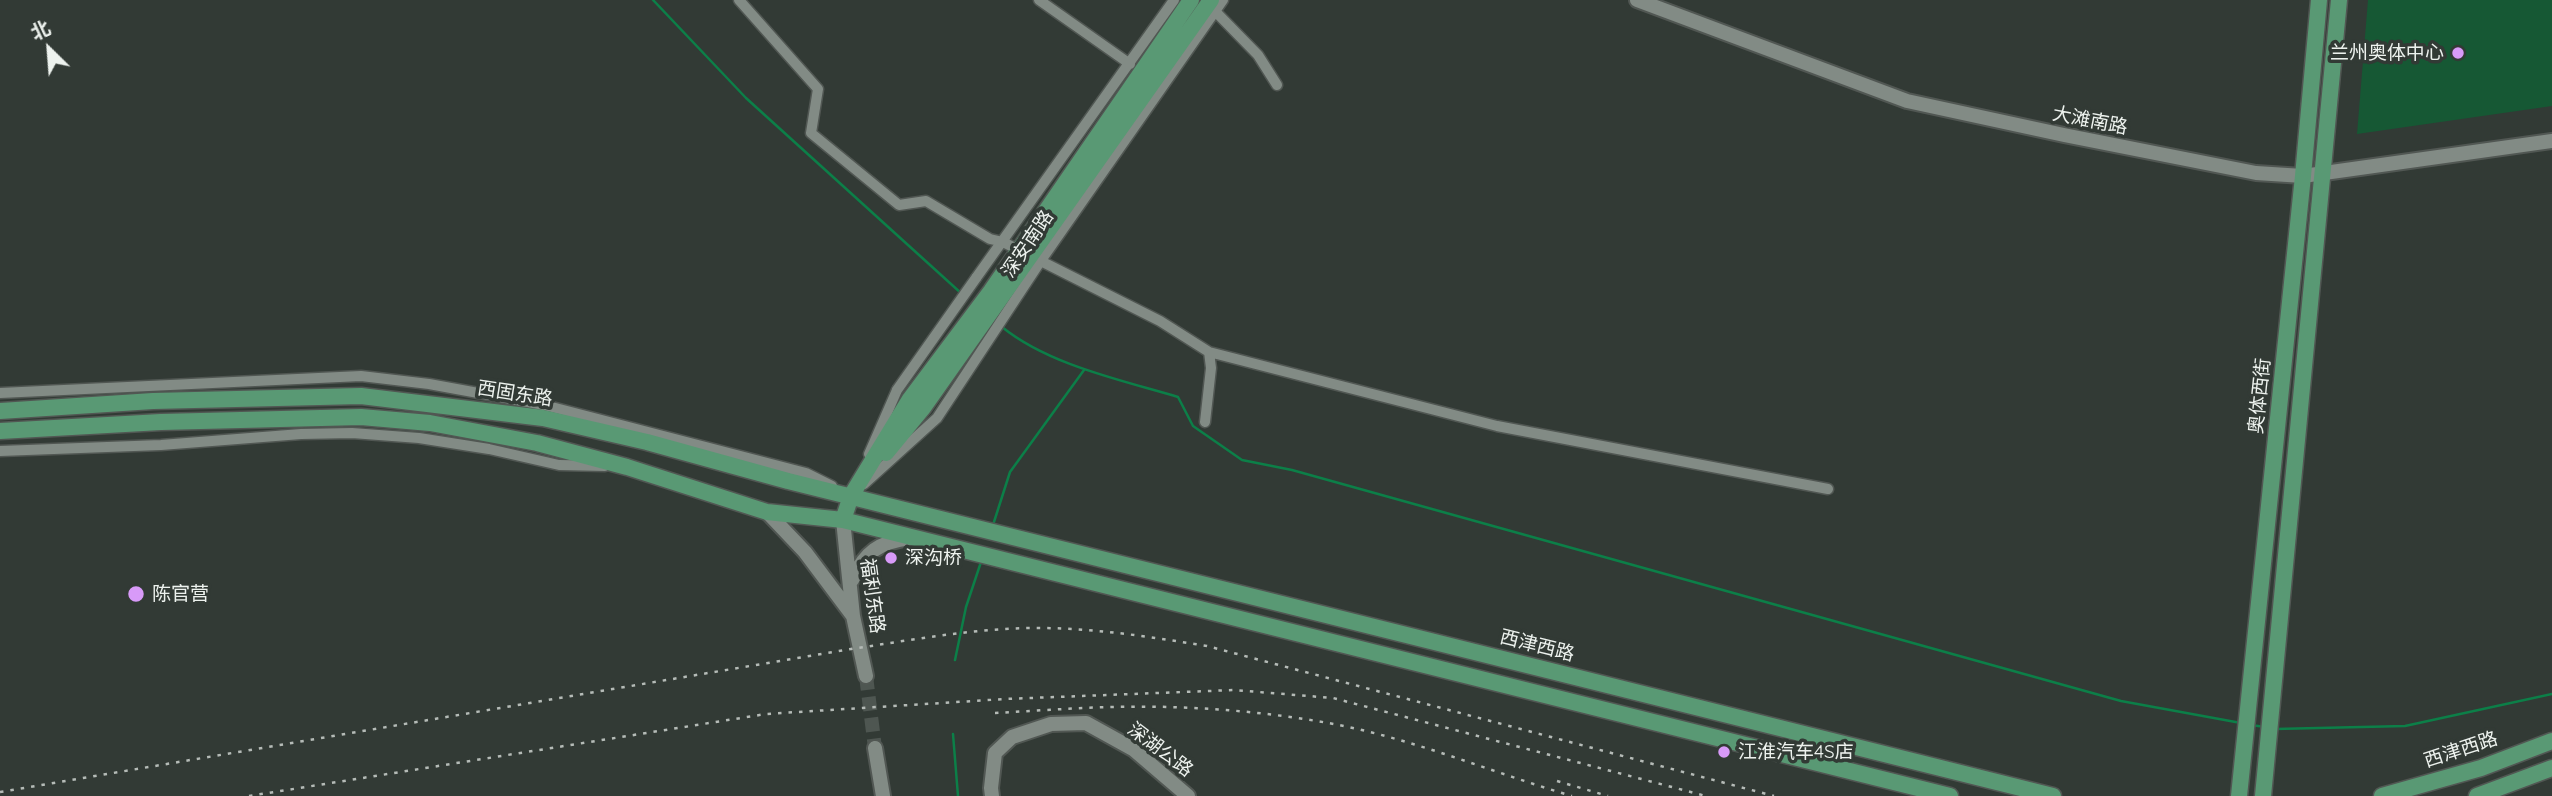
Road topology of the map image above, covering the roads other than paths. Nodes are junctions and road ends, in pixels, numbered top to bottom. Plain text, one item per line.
1 (738, 0) edge
2 (1039, 0) edge
3 (1174, 0) edge
4 (1191, 0) edge
5 (1637, 0) edge
6 (2319, 0) edge
7 (2339, 0) edge
8 (1215, 4) edge
9 (1130, 64) junction
10 (1277, 85) dead end
11 (2552, 141) edge
12 (2324, 173) junction
13 (2303, 176) junction
14 (1003, 242) junction
15 (1030, 256) junction
16 (1001, 299) junction
17 (1209, 352) junction
18 (0, 393) edge
19 (910, 399) junction
20 (0, 411) edge
21 (1205, 422) dead end
22 (0, 431) edge
23 (0, 451) edge
24 (627, 467) junction
25 (1828, 489) dead end
26 (851, 496) junction
27 (767, 512) junction
28 (843, 520) junction
29 (1011, 536) joint
30 (910, 538) junction
31 (851, 582) junction
32 (853, 617) junction
33 (866, 676) tunnel mouth
34 (2552, 741) edge
35 (874, 748) tunnel mouth
36 (2552, 768) edge
37 (885, 795) edge
38 (992, 796) edge
39 (1188, 796) edge
40 (1950, 796) edge
41 (2053, 796) edge
42 (2239, 796) edge
43 (2263, 796) edge
44 (2382, 796) edge
45 (2477, 796) edge

1 - 14 street
2 - 9 street
3 - 9 street, 深安南路
4 - 15 main road, 深安南路
5 - 13 street, 大滩南路
6 - 13 main road, 奥体西街
7 - 12 main road
8 - 10 street
8 - 15 main road, 深安南路
9 - 14 street, 深安南路
11 - 12 street, 大滩南路
12 - 13 street, 大滩南路
12 - 43 main road
13 - 42 main road, 奥体西街
14 - 15 street
14 - 19 street, 深安南路, bridge
15 - 16 main road, 深安南路
15 - 17 street
16 - 19 main road, 深安南路
16 - 26 street, 深安南路
17 - 21 street
17 - 25 street
18 - 26 street
19 - 26 main road, 深安南路
19 - 26 street, 深安南路
20 - 26 main road, 西固东路
22 - 24 main road
23 - 24 street
24 - 27 main road
26 - 28 main road
26 - 29 main road, 西固东路
27 - 28 main road
27 - 32 street
28 - 30 main road
28 - 31 street, 福利东路
29 - 41 main road, 西津西路
30 - 31 street
30 - 40 main road
31 - 32 street, 福利东路
32 - 33 street, 福利东路
34 - 44 main road, 西津西路
35 - 37 street
36 - 45 main road
38 - 39 street, 深湖公路

